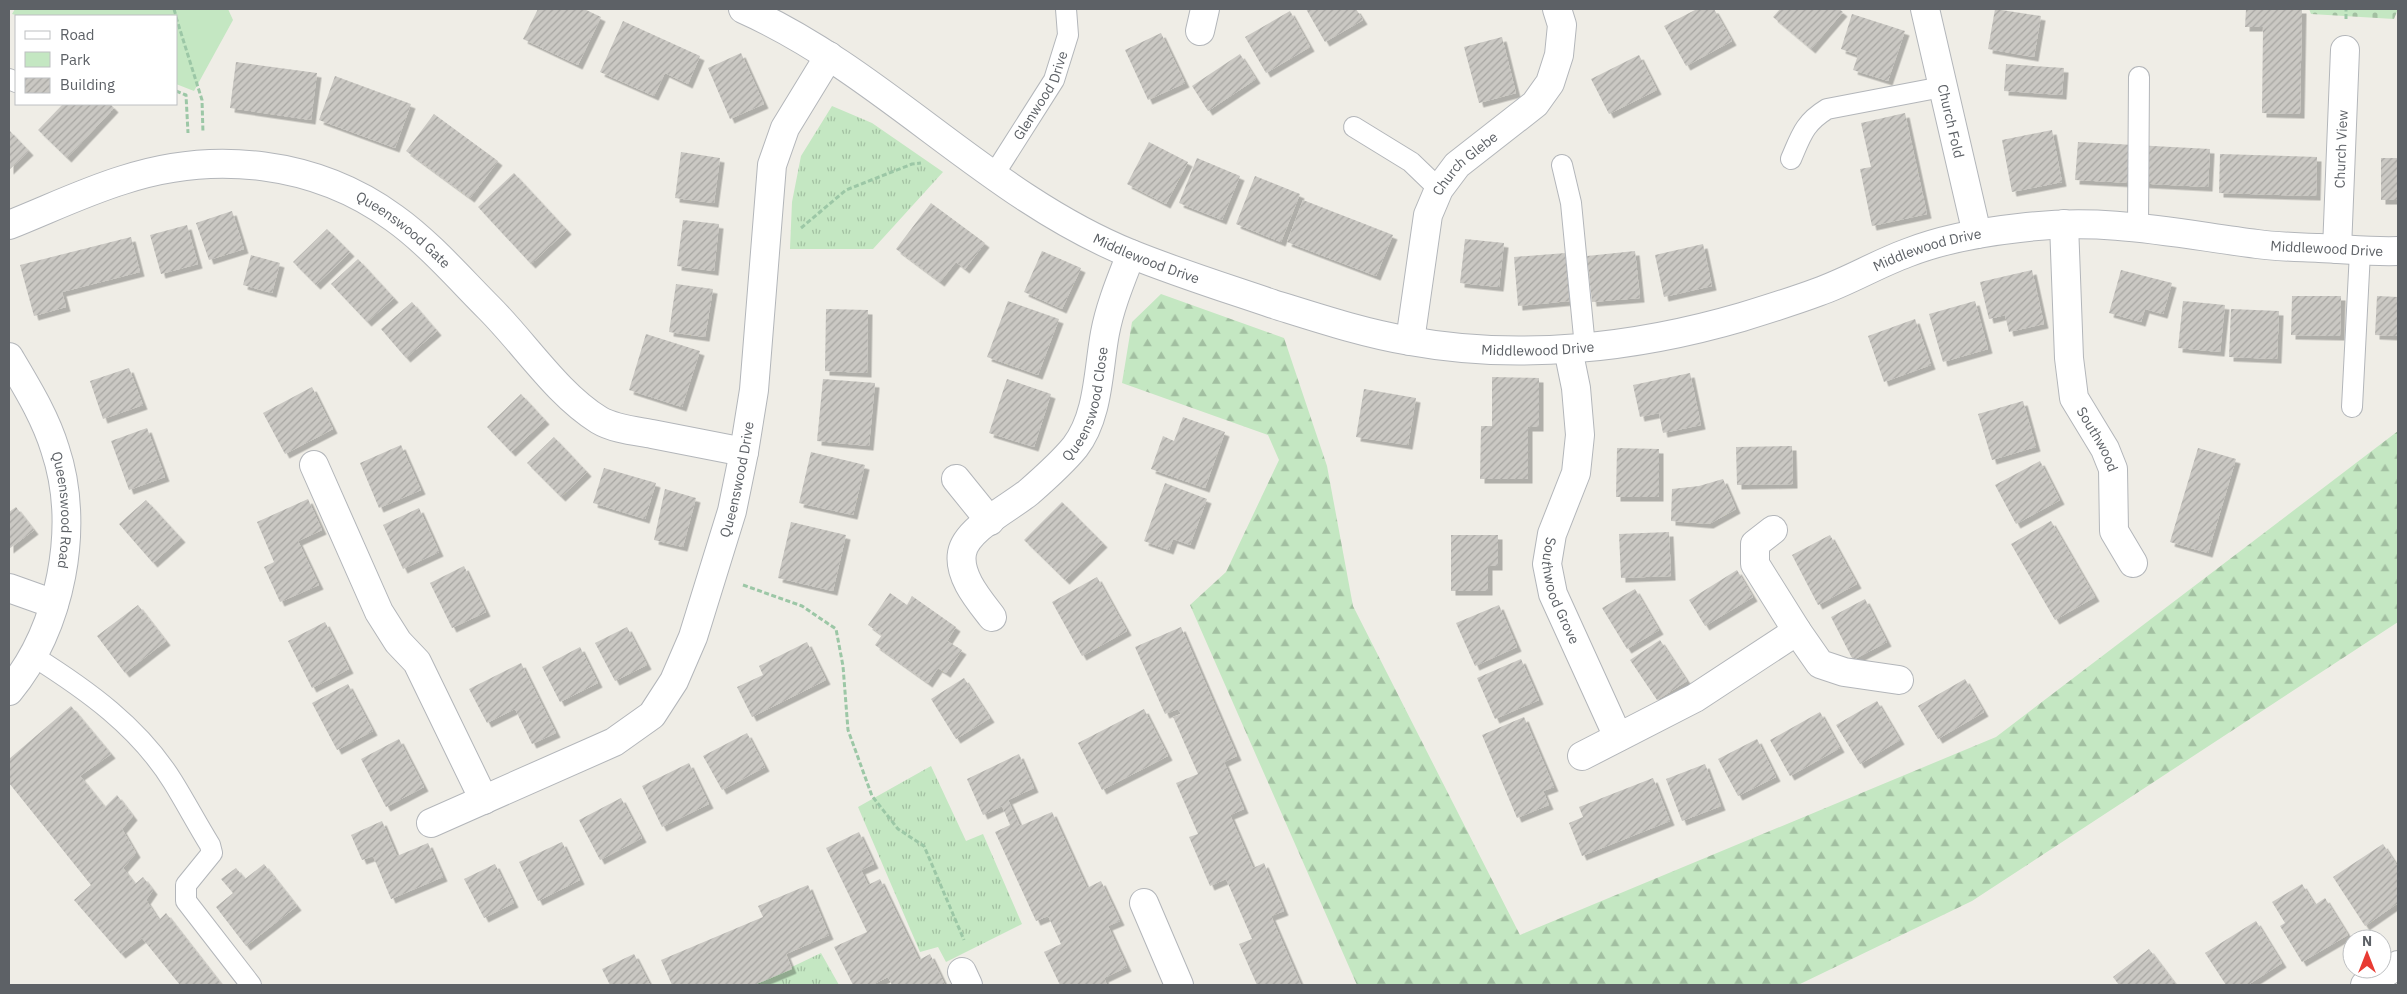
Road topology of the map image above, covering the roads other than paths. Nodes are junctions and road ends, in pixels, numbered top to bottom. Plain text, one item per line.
1 (743, 9) edge
2 (1066, 9) edge
3 (1557, 9) edge
4 (1925, 9) edge
5 (2345, 50) dead end
6 (829, 56) junction
7 (2139, 77) dead end
8 (1942, 88) junction
9 (1354, 127) dead end
10 (1791, 159) dead end
11 (1562, 165) dead end
12 (993, 176) junction
13 (1439, 189) junction
14 (2064, 224) junction
15 (9, 225) edge
16 (2138, 226) junction
17 (1977, 234) junction
18 (2348, 250) junction
19 (2398, 251) edge
20 (1131, 254) junction
21 (1410, 342) junction
22 (1576, 348) junction
23 (9, 357) edge
24 (2352, 407) dead end
25 (744, 452) junction
26 (314, 465) dead end
27 (956, 478) dead end
28 (990, 521) junction
29 (1773, 530) dead end
30 (2132, 563) dead end
31 (9, 588) edge
32 (54, 604) junction
33 (992, 617) dead end
34 (1797, 631) junction
35 (33, 656) junction
36 (1899, 680) dead end
37 (9, 691) edge
38 (1618, 737) junction
39 (1582, 756) dead end
40 (484, 800) junction
41 (431, 823) dead end
42 (1144, 903) dead end
43 (2398, 965) edge
44 (251, 985) edge
45 (1179, 985) edge
46 (2365, 985) edge

1 - 6 street, Middlewood Drive
2 - 12 lane, Glenwood Drive
3 - 13 street, Church Glebe
4 - 8 street, Church Fold
5 - 18 street, Church View
6 - 12 street, Middlewood Drive
6 - 25 street, Queenswood Drive
7 - 16 lane
8 - 10 lane
8 - 17 street, Church Fold
9 - 13 lane
11 - 22 lane
12 - 20 street, Middlewood Drive
13 - 21 street, Church Glebe
14 - 16 street, Middlewood Drive
14 - 17 street, Middlewood Drive
14 - 30 street, Southwood
15 - 25 street, Queenswood Gate
16 - 18 street, Middlewood Drive
17 - 22 street, Middlewood Drive
18 - 19 street, Middlewood Drive
18 - 24 lane
20 - 21 street, Middlewood Drive
20 - 28 street, Queenswood Close
21 - 22 street, Middlewood Drive
22 - 38 street, Southwood Grove
23 - 32 street, Queenswood Road
25 - 40 street, Queenswood Drive
26 - 40 street
27 - 28 street
28 - 33 street, Queenswood Close
29 - 34 street
31 - 32 street
32 - 35 street, Queenswood Road
34 - 36 street
34 - 38 street
35 - 37 street, Queenswood Road
35 - 44 lane
38 - 39 street
40 - 41 street, Queenswood Drive
42 - 45 street
43 - 46 street

